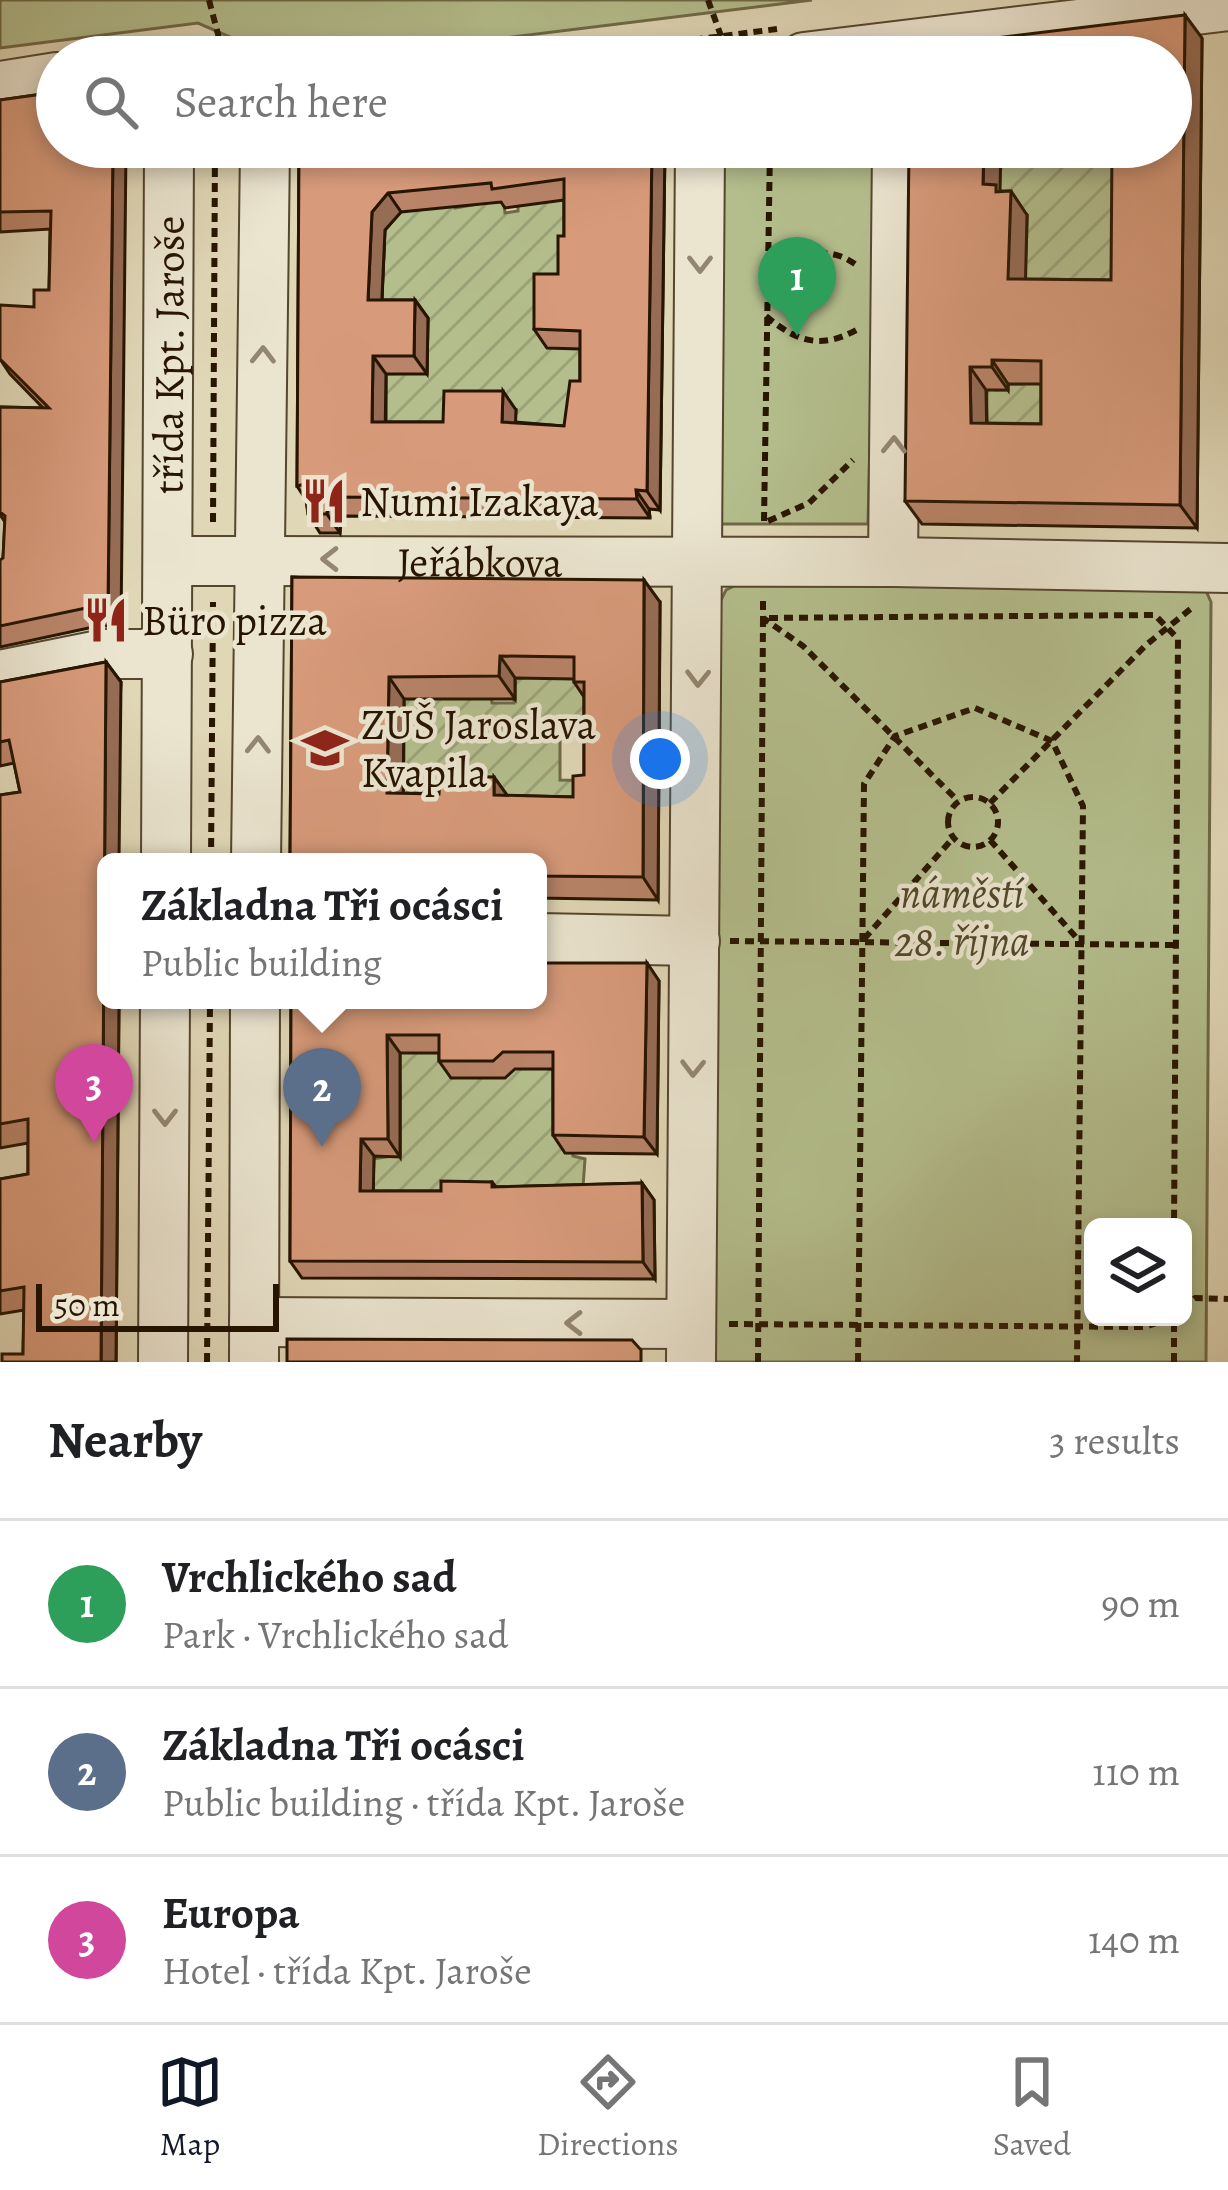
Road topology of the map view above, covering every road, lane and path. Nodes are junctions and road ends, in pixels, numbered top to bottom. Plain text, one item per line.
1 (208, 0) edge
2 (708, 0) edge
3 (1228, 6) edge
4 (218, 36) edge
5 (721, 36) dead end
6 (1009, 36) edge
7 (36, 80) edge
8 (0, 86) edge
9 (170, 168) edge
10 (213, 168) edge
11 (265, 168) edge
12 (700, 168) edge
13 (769, 168) edge
14 (897, 168) edge
15 (862, 268) dead end
16 (766, 282) junction
17 (868, 311) dead end
18 (766, 316) junction
19 (855, 459) dead end
20 (262, 558) junction
21 (190, 560) junction
22 (700, 561) junction
23 (763, 562) junction
24 (892, 562) junction
25 (1213, 585) edge
26 (763, 618) junction
27 (1168, 627) junction
28 (168, 654) junction
29 (0, 675) edge
30 (896, 736) junction
31 (1052, 741) junction
32 (958, 801) junction
33 (990, 803) junction
34 (952, 838) junction
35 (990, 840) junction
36 (166, 853) edge
37 (210, 853) edge
38 (256, 853) edge
39 (547, 938) edge
40 (694, 940) junction
41 (761, 940) junction
42 (862, 942) junction
43 (1082, 944) junction
44 (1176, 945) junction
45 (165, 1009) edge
46 (210, 1009) edge
47 (254, 1009) edge
48 (1174, 1218) edge
49 (1228, 1299) edge
50 (1192, 1301) edge
51 (858, 1323) junction
52 (758, 1324) junction
53 (1078, 1324) junction
54 (1084, 1324) edge
55 (1174, 1326) edge
56 (254, 1342) edge
57 (691, 1343) edge
58 (163, 1362) edge
59 (207, 1362) edge
60 (758, 1362) edge
61 (858, 1362) edge
62 (1077, 1362) edge
63 (1174, 1362) edge

1 - 4 path
2 - 5 path
3 - 6 street
7 - 8 street
9 - 21 street, třída Kpt. Jaroše
10 - 21 path
20 -> 11 street
12 -> 22 street
13 - 16 path
24 -> 14 street
15 - 16 path
16 - 18 path
17 - 18 path
18 - 19 path
20 - 21 street
22 -> 20 street, Jeřábkova
38 -> 20 street
21 - 28 street, třída Kpt. Jaroše
21 - 37 path
22 - 23 street
22 -> 40 street
23 - 24 street
23 - 26 path
24 - 25 street
25 - 27 path
26 - 27 path
26 - 30 path
26 - 41 path
27 - 31 path
27 - 44 path
28 - 29 street
28 - 36 street, třída Kpt. Jaroše
30 - 31 path
30 - 32 path
30 - 42 path
31 - 33 path
31 - 43 path
32 - 33 path
32 - 34 path
33 - 35 path
34 - 35 path
34 - 42 path
35 - 43 path
39 - 40 street
40 - 41 path
40 -> 57 street
41 - 42 path
41 - 52 path
42 - 43 path
42 - 51 path
43 - 44 path
43 - 53 path
44 - 48 path
45 -> 58 street
46 - 59 path
47 - 56 street
49 - 50 path
51 - 52 path
51 - 53 path
51 - 61 path
52 - 57 path
52 - 60 path
53 - 54 path
53 - 62 path
55 - 63 path
57 -> 56 street

